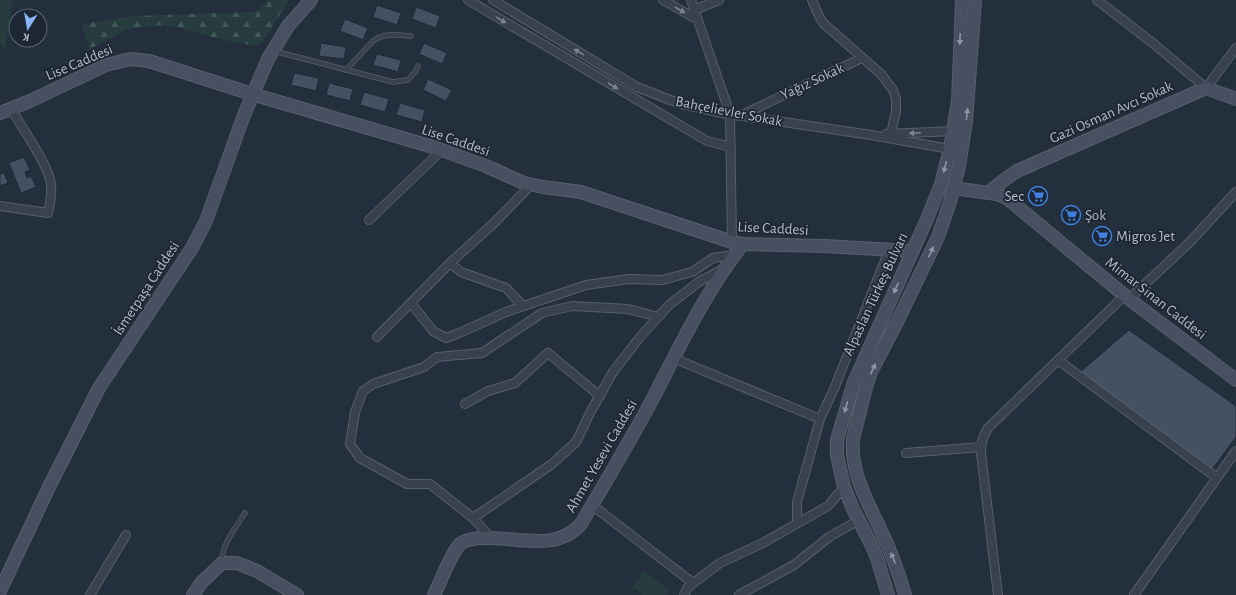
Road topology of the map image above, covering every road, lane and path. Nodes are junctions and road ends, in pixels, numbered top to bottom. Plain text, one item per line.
1 (312, 0) edge
2 (468, 0) edge
3 (493, 0) edge
4 (663, 0) edge
5 (690, 0) edge
6 (719, 0) edge
7 (812, 0) edge
8 (963, 0) edge
9 (975, 0) edge
10 (1097, 0) edge
11 (694, 10) junction
12 (698, 20) junction
13 (411, 36) dead end
14 (1236, 48) edge
15 (273, 51) junction
16 (862, 58) junction
17 (418, 66) dead end
18 (346, 70) junction
19 (1206, 88) junction
20 (252, 94) junction
21 (1236, 99) edge
22 (6, 111) edge
23 (730, 114) junction
24 (740, 116) junction
25 (954, 130) junction
26 (891, 134) junction
27 (871, 135) junction
28 (730, 148) junction
29 (950, 149) junction
30 (442, 150) junction
31 (531, 185) junction
32 (953, 188) junction
33 (1236, 192) edge
34 (988, 193) junction
35 (0, 206) edge
36 (369, 220) dead end
37 (737, 243) junction
38 (889, 250) junction
39 (913, 251) junction
40 (734, 255) junction
41 (450, 263) junction
42 (724, 269) junction
43 (1127, 297) junction
44 (411, 303) junction
45 (523, 306) junction
46 (658, 317) junction
47 (377, 337) dead end
48 (674, 358) junction
49 (1058, 360) junction
50 (1236, 380) edge
51 (600, 396) junction
52 (466, 404) dead end
53 (820, 419) junction
54 (981, 447) junction
55 (1236, 451) edge
56 (906, 453) dead end
57 (1216, 478) junction
58 (844, 487) junction
59 (592, 505) junction
60 (245, 513) dead end
61 (473, 518) junction
62 (859, 520) junction
63 (797, 523) junction
64 (126, 534) dead end
65 (491, 538) junction
66 (222, 563) junction
67 (693, 583) junction
68 (0, 591) edge
69 (90, 595) edge
70 (193, 595) edge
71 (297, 595) edge
72 (434, 595) edge
73 (684, 595) edge
74 (739, 595) edge
75 (888, 595) edge
76 (905, 595) edge
77 (998, 595) edge
78 (1134, 595) edge

1 - 15 street, İsmetpaşa Caddesi
2 -> 28 street
23 -> 3 street, Bahçelievler Sokak
4 -> 12 street
5 - 11 street
6 - 11 street
7 - 16 street
8 -> 25 street, Alpaslan Türkeş Bulvarı
32 -> 9 street, Alpaslan Türkeş Bulvarı
10 - 19 street
11 - 12 street
12 - 23 street
13 - 18 lane
14 - 19 street, Gazi Osman Avcı Sokak
15 - 18 lane
15 - 20 street, İsmetpaşa Caddesi
16 - 24 street, Yağız Sokak
16 - 26 street
17 - 18 lane
19 - 21 street
19 - 34 street, Gazi Osman Avcı Sokak
20 - 22 street, Lise Caddesi
20 - 30 street, Lise Caddesi
20 - 68 street, İsmetpaşa Caddesi
22 - 35 street
23 - 24 street, Bahçelievler Sokak
23 - 28 street
24 - 27 street, Bahçelievler Sokak
25 -> 26 street
25 - 29 street, Alpaslan Türkeş Bulvarı
26 - 27 street
27 - 29 street
28 - 37 street
29 -> 39 street, Alpaslan Türkeş Bulvarı
30 - 31 street, Lise Caddesi
30 - 36 street
31 - 37 street, Lise Caddesi
31 - 41 street
32 - 34 street, Mimar Sinan Caddesi
76 -> 32 street, Alpaslan Türkeş Bulvarı
33 - 43 street
34 - 43 street, Mimar Sinan Caddesi
37 - 38 street, Lise Caddesi
37 - 40 street, Ahmet Yesevi Caddesi
38 - 39 street, Lise Caddesi
38 - 53 street
39 -> 58 street, Alpaslan Türkeş Bulvarı
40 - 42 street, Ahmet Yesevi Caddesi
40 - 45 street
41 - 44 street
41 - 45 street
42 - 46 street
42 - 48 street, Ahmet Yesevi Caddesi
43 - 49 street
43 - 50 street, Mimar Sinan Caddesi
44 - 45 street
44 - 47 street
46 - 51 street
46 - 61 street
48 - 53 street
48 - 59 street, Ahmet Yesevi Caddesi
49 - 54 street
49 - 57 street
51 - 52 street
51 - 61 street
53 - 63 street
54 - 56 street
54 - 77 street
55 - 57 street
57 - 78 street
58 - 62 street, Alpaslan Türkeş Bulvarı
58 - 63 street
59 - 65 street, Ahmet Yesevi Caddesi
59 - 67 street
60 - 66 lane
61 - 65 street
62 - 74 street
62 - 75 street, Alpaslan Türkeş Bulvarı
63 - 67 street
64 - 69 street
65 - 72 street, Ahmet Yesevi Caddesi
66 - 70 street
66 - 71 street
67 - 73 street

